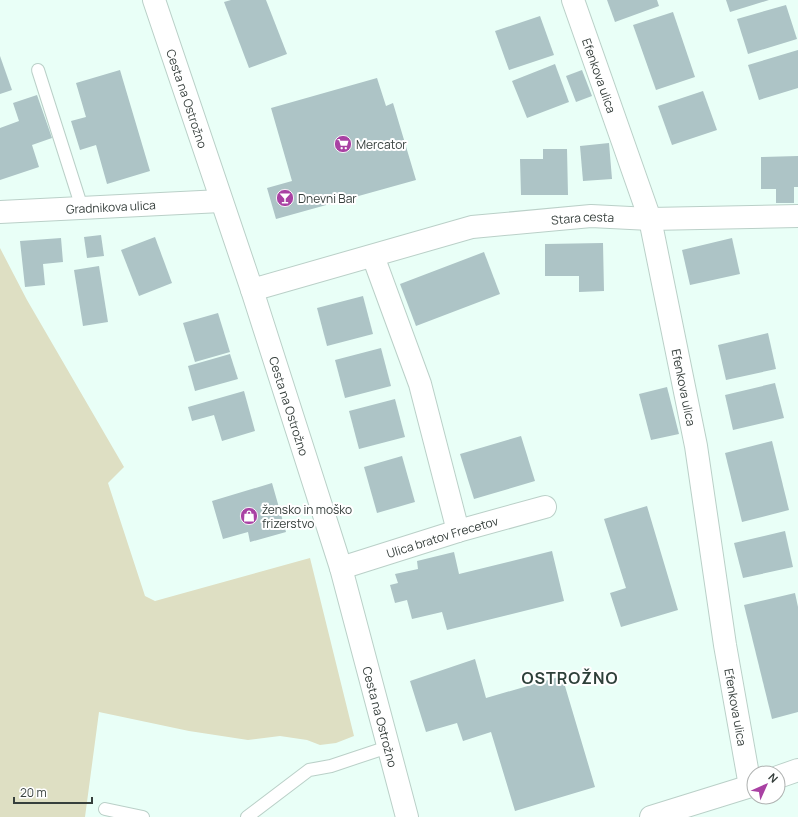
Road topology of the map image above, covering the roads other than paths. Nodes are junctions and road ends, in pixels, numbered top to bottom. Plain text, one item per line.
1 (154, 0) edge
2 (573, 0) edge
3 (38, 70) dead end
4 (221, 201) junction
5 (82, 208) junction
6 (0, 212) edge
7 (798, 216) edge
8 (650, 219) junction
9 (373, 256) junction
10 (252, 290) junction
11 (545, 507) dead end
12 (458, 531) junction
13 (341, 568) junction
14 (388, 747) junction
15 (748, 765) edge
16 (798, 770) edge
17 (786, 774) edge
18 (746, 787) edge
19 (105, 809) dead end
20 (143, 817) edge
21 (247, 817) edge
22 (406, 817) edge
23 (651, 817) edge

1 - 4 street, Cesta na Ostrožno
2 - 8 street, Efenkova ulica
3 - 5 lane
4 - 5 street, Gradnikova ulica
4 - 10 street, Cesta na Ostrožno
5 - 6 street, Gradnikova ulica
7 - 8 street, Stara cesta
8 - 9 street, Stara cesta
8 - 15 street, Efenkova ulica
9 - 10 street, Stara cesta
9 - 12 street
10 - 13 street, Cesta na Ostrožno
11 - 12 street, Ulica bratov Frecetov
12 - 13 street, Ulica bratov Frecetov
13 - 14 street, Cesta na Ostrožno
14 - 21 lane
14 - 22 street, Cesta na Ostrožno
16 - 17 street
18 - 23 street
19 - 20 lane

